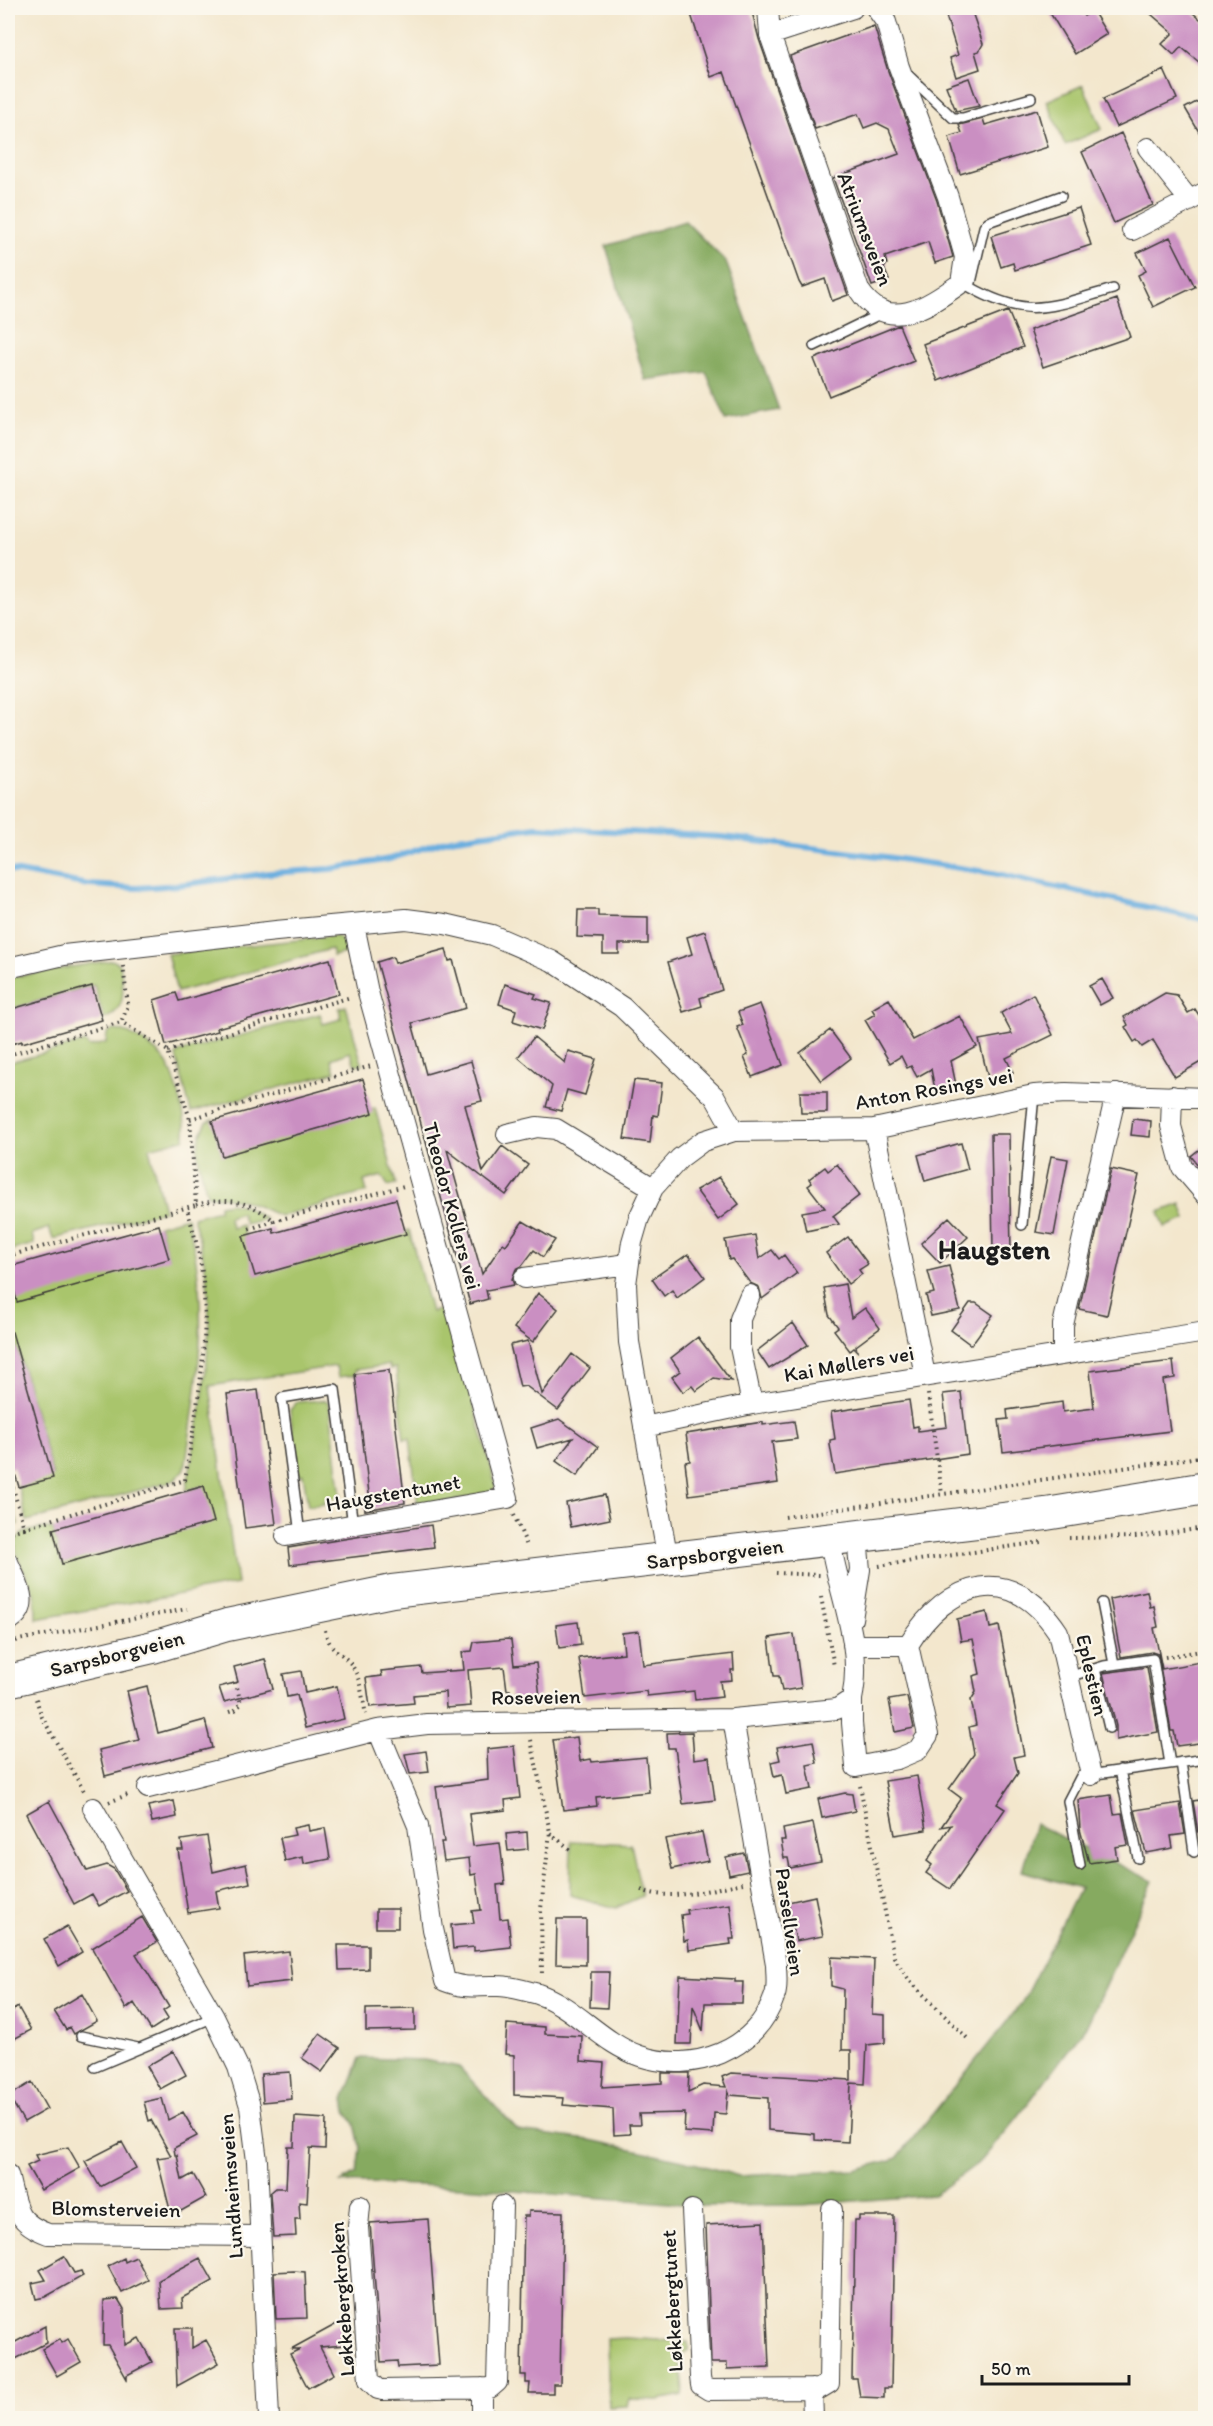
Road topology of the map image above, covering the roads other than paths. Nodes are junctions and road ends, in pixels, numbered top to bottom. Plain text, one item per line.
1 (768, 8) edge
2 (853, 8) edge
3 (876, 8) edge
4 (770, 35) junction
5 (899, 67) junction
6 (1031, 98) dead end
7 (1148, 148) dead end
8 (1061, 196) dead end
9 (1198, 197) edge
10 (1132, 230) dead end
11 (966, 285) junction
12 (1113, 289) dead end
13 (882, 313) junction
14 (814, 346) dead end
15 (354, 925) junction
16 (8, 968) edge
17 (1116, 1094) junction
18 (1034, 1095) junction
19 (1172, 1096) junction
20 (1206, 1098) edge
21 (874, 1129) junction
22 (734, 1131) junction
23 (507, 1134) dead end
24 (653, 1188) junction
25 (1206, 1195) edge
26 (1022, 1225) dead end
27 (628, 1264) junction
28 (524, 1278) dead end
29 (750, 1294) dead end
30 (1206, 1332) edge
31 (1064, 1354) junction
32 (925, 1375) junction
33 (752, 1404) junction
34 (644, 1427) junction
35 (1204, 1497) edge
36 (508, 1498) joint
37 (353, 1525) junction
38 (293, 1535) joint
39 (844, 1539) junction
40 (668, 1560) junction
41 (8, 1562) edge
42 (1102, 1603) dead end
43 (8, 1621) edge
44 (851, 1622) junction
45 (227, 1625) junction
46 (853, 1645) junction
47 (908, 1645) junction
48 (8, 1651) edge
49 (1114, 1664) junction
50 (1095, 1669) junction
51 (1068, 1677) junction
52 (8, 1682) edge
53 (852, 1699) junction
54 (734, 1719) junction
55 (1109, 1728) dead end
56 (374, 1731) junction
57 (1206, 1759) edge
58 (1181, 1762) junction
59 (1170, 1764) junction
60 (1120, 1770) junction
61 (1090, 1774) junction
62 (148, 1788) road end
63 (93, 1808) road end
64 (1194, 1852) dead end
65 (1138, 1858) dead end
66 (1080, 1865) dead end
67 (214, 2017) junction
68 (81, 2037) dead end
69 (138, 2048) junction
70 (95, 2067) dead end
71 (8, 2175) edge
72 (360, 2206) dead end
73 (502, 2206) dead end
74 (692, 2210) dead end
75 (832, 2210) dead end
76 (260, 2236) junction
77 (482, 2388) junction
78 (812, 2389) junction
79 (269, 2418) edge
80 (482, 2418) edge
81 (813, 2418) edge

1 - 4 street, Atriumsveien
2 - 4 street
3 - 5 street
4 - 13 street, Atriumsveien
5 - 6 lane
5 - 11 street
7 - 9 street
8 - 11 lane
9 - 10 street
11 - 12 lane
11 - 13 street, Atriumsveien
13 - 14 lane
15 - 16 street
15 - 22 street
15 - 36 street, Theodor Kollers vei
17 - 18 street, Anton Rosings vei
17 - 19 street, Anton Rosings vei
17 - 31 street
18 - 21 street, Anton Rosings vei
18 - 26 lane
19 - 20 street, Anton Rosings vei
19 - 25 street
21 - 22 street, Anton Rosings vei
21 - 32 street
22 - 24 street, Anton Rosings vei
23 - 24 street
24 - 27 street, Anton Rosings vei
27 - 28 street
27 - 34 street, Anton Rosings vei
29 - 33 street
30 - 31 street, Kai Møllers vei
31 - 32 street, Kai Møllers vei
32 - 33 street, Kai Møllers vei
33 - 34 street, Kai Møllers vei
34 - 40 street, Anton Rosings vei
35 - 39 highway, Sarpsborgveien
36 - 37 street, Haugstentunet
37 - 38 street, Haugstentunet
37 - 38 lane
39 - 40 highway, Sarpsborgveien
39 - 44 street
39 - 44 street
40 - 45 highway, Sarpsborgveien
41 - 43 street
42 - 49 lane
44 - 46 street
45 - 48 highway, Sarpsborgveien
45 - 52 highway, Sarpsborgveien
46 - 47 street
46 - 53 street
47 - 51 street, Eplestien
47 - 53 street
49 - 50 lane
49 - 59 lane
50 - 51 lane
50 - 55 lane
51 - 61 street, Eplestien
53 - 54 street, Roseveien
54 - 56 street, Roseveien
54 - 56 street, Parsellveien
56 - 62 street, Roseveien
57 - 58 lane
58 - 59 lane
58 - 64 lane
59 - 60 lane
60 - 61 lane
60 - 65 lane
61 - 66 lane
63 - 67 street, Lundheimsveien
67 - 69 lane
67 - 76 street, Lundheimsveien
68 - 69 lane
69 - 70 lane
71 - 76 street, Blomsterveien
72 - 77 street, Løkkebergkroken
73 - 77 street
74 - 78 street, Løkkebergtunet
75 - 78 street
76 - 79 street, Lundheimsveien
77 - 80 street
78 - 81 street

